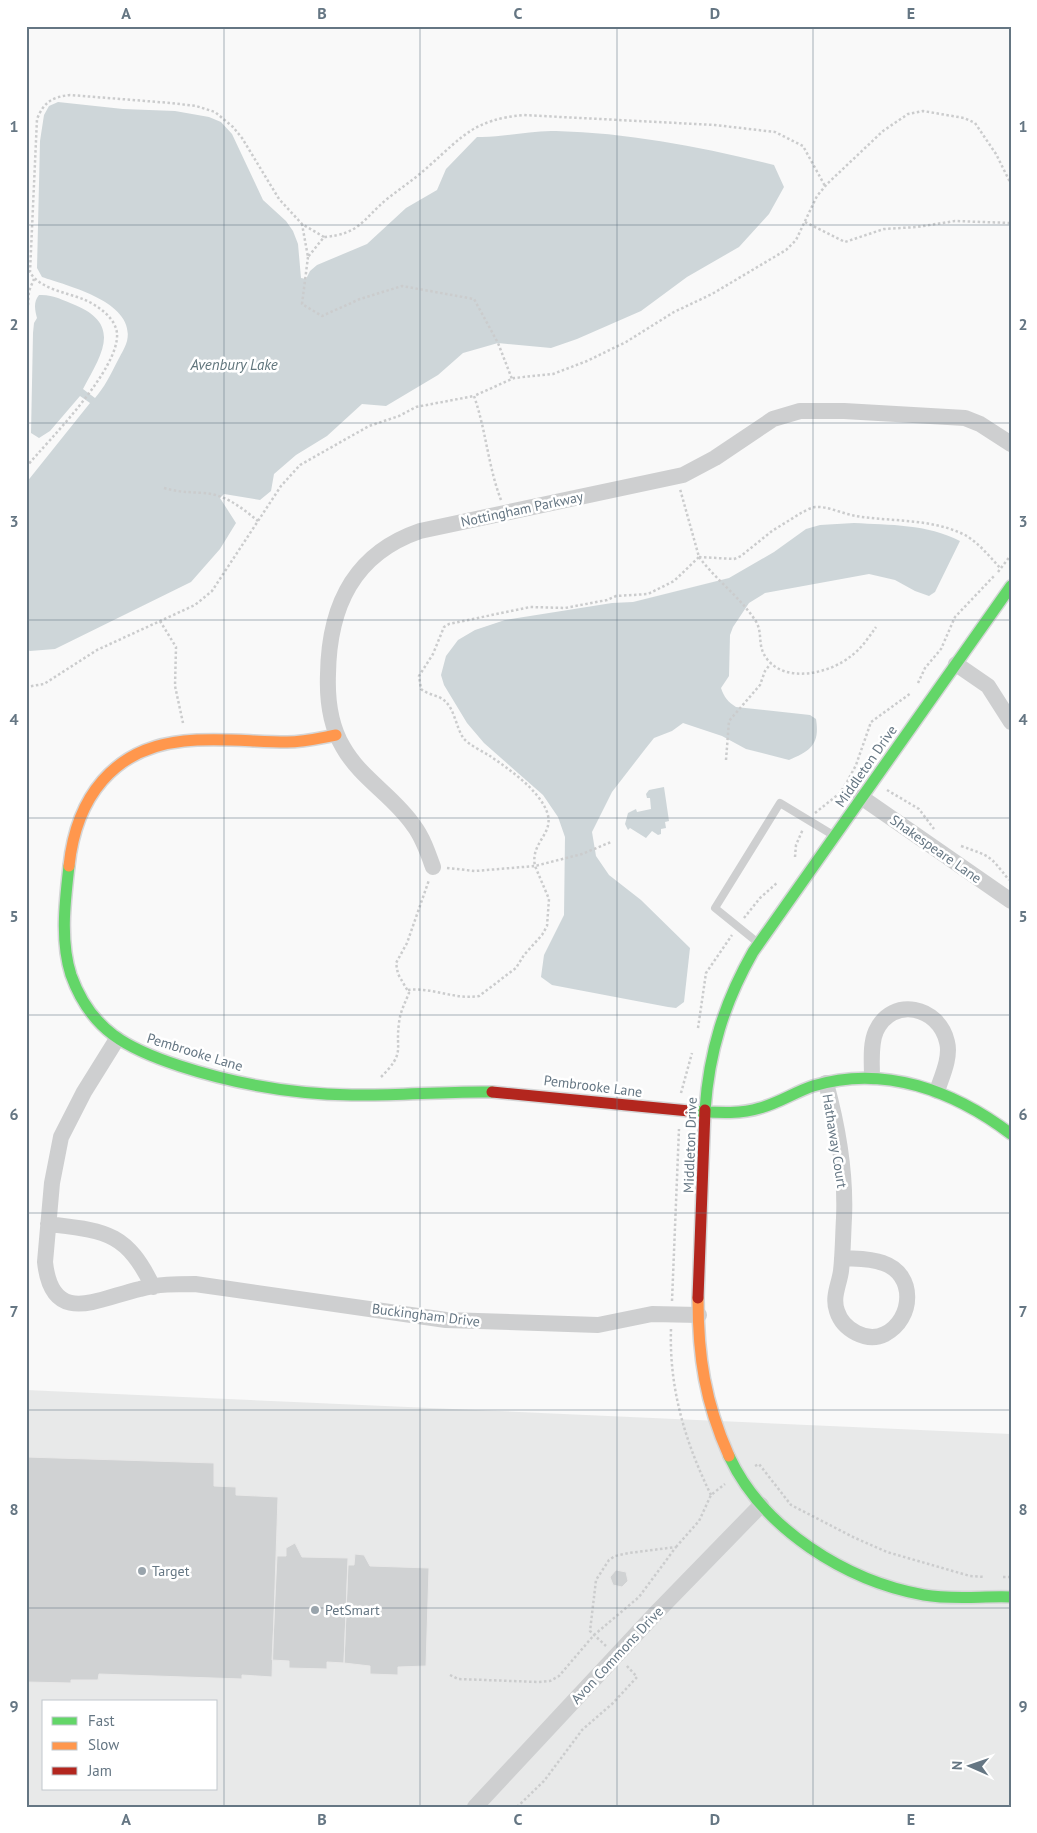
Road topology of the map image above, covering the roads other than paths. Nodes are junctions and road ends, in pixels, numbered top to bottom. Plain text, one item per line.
1 (1011, 444) edge
2 (1011, 586) edge
3 (956, 664) junction
4 (1011, 722) edge
5 (336, 735) junction
6 (861, 797) junction
7 (834, 836) junction
8 (433, 867) road end
9 (1011, 901) edge
10 (758, 944) junction
11 (117, 1039) junction
12 (872, 1077) junction
13 (826, 1083) junction
14 (937, 1091) junction
15 (706, 1110) junction
16 (1011, 1134) edge
17 (48, 1224) junction
18 (842, 1258) junction
19 (153, 1287) junction
20 (699, 1315) junction
21 (761, 1505) junction
22 (1011, 1597) edge
23 (475, 1807) edge

1 - 5 street, Nottingham Parkway
2 - 3 street, Middleton Drive
3 - 4 street
3 - 6 street, Middleton Drive
5 - 8 street, Nottingham Parkway
5 - 11 street, Pembrooke Lane
6 - 7 street, Middleton Drive
6 - 9 street, Shakespeare Lane
7 - 10 street, Middleton Drive
7 - 10 lane
10 - 15 street, Middleton Drive
11 - 15 street, Pembrooke Lane
11 - 17 street, Buckingham Drive
12 - 13 street, Pembrooke Lane
12 - 14 street
12 - 14 street
13 - 15 street, Pembrooke Lane
13 - 18 street, Hathaway Court
14 - 16 street
15 - 20 street, Middleton Drive
17 - 19 street
17 - 19 street, Buckingham Drive
18 - 18 street, Hathaway Court
19 - 20 street, Buckingham Drive
20 - 21 street, Middleton Drive
21 - 22 street, Middleton Drive
21 - 23 street, Avon Commons Drive

